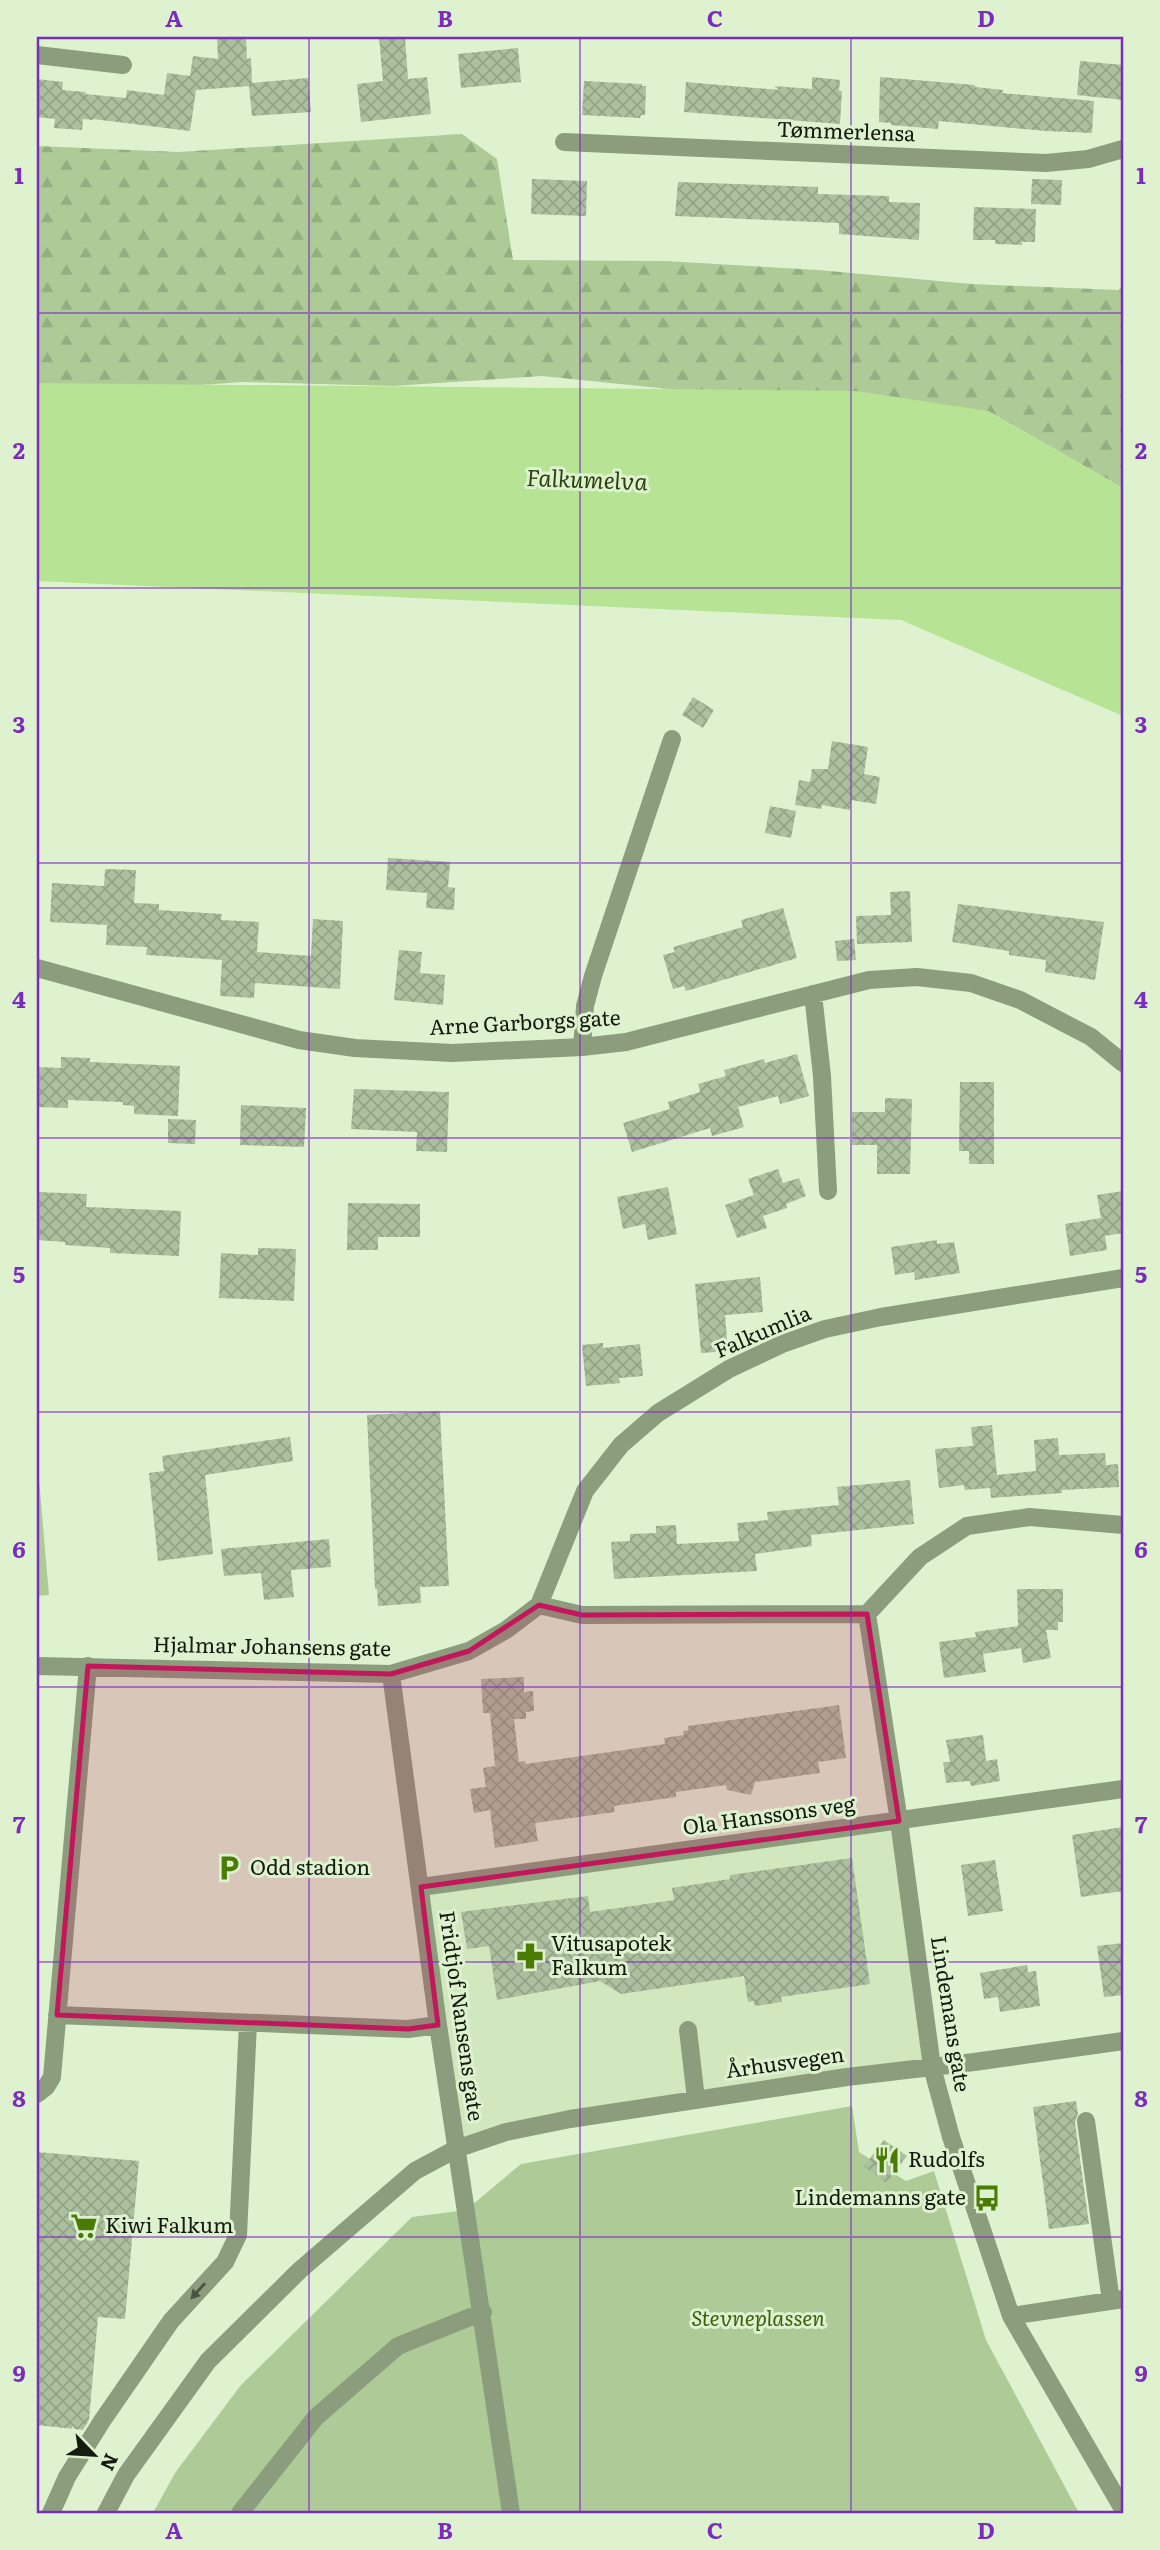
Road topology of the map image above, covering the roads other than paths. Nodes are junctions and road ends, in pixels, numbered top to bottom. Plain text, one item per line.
1 (37, 55) edge
2 (123, 65) dead end
3 (564, 142) dead end
4 (1123, 149) edge
5 (672, 740) dead end
6 (37, 968) edge
7 (813, 994) junction
8 (582, 1047) junction
9 (1123, 1063) edge
10 (828, 1191) dead end
11 (1123, 1278) edge
12 (1123, 1525) edge
13 (539, 1605) junction
14 (867, 1614) junction
15 (37, 1666) edge
16 (88, 1666) junction
17 (390, 1674) junction
18 (1123, 1789) edge
19 (899, 1821) junction
20 (421, 1887) junction
21 (57, 2015) junction
22 (248, 2023) junction
23 (438, 2025) junction
24 (688, 2030) dead end
25 (1123, 2041) edge
26 (932, 2067) junction
27 (37, 2094) edge
28 (696, 2099) junction
29 (1086, 2121) dead end
30 (456, 2149) junction
31 (1117, 2300) edge
32 (482, 2312) junction
33 (1011, 2316) junction
34 (1123, 2509) edge
35 (51, 2513) edge
36 (106, 2513) edge
37 (240, 2513) edge
38 (511, 2513) edge

1 - 2 street
3 - 4 street, Tømmerlensa
5 - 8 street
6 - 8 street, Arne Garborgs gate
7 - 8 street, Arne Garborgs gate
7 - 9 street, Arne Garborgs gate
7 - 10 street
11 - 13 street, Falkumlia
12 - 14 street
13 - 14 street
13 - 17 street, Hjalmar Johansens gate
14 - 19 street, Lindemans gate
15 - 16 street, Hjalmar Johansens gate
16 - 17 street, Hjalmar Johansens gate
16 - 21 street
17 - 20 street, Fridtjof Nansens gate
18 - 19 street, Ola Hanssons veg
19 - 20 street, Ola Hanssons veg
19 - 26 street, Lindemans gate
20 - 23 street, Fridtjof Nansens gate
21 - 22 street
21 - 27 street
22 - 23 street
22 -> 35 street
23 - 30 street, Fridtjof Nansens gate
24 - 28 street
25 - 26 street, Århusvegen
26 - 28 street, Århusvegen
26 - 33 street, Lindemans gate
28 - 30 street, Århusvegen
29 - 31 street
30 - 32 street
30 - 36 street, Fridtjof Nansens gate
31 - 33 street
32 - 37 street
32 - 38 street
33 - 34 street, Lindemans gate

